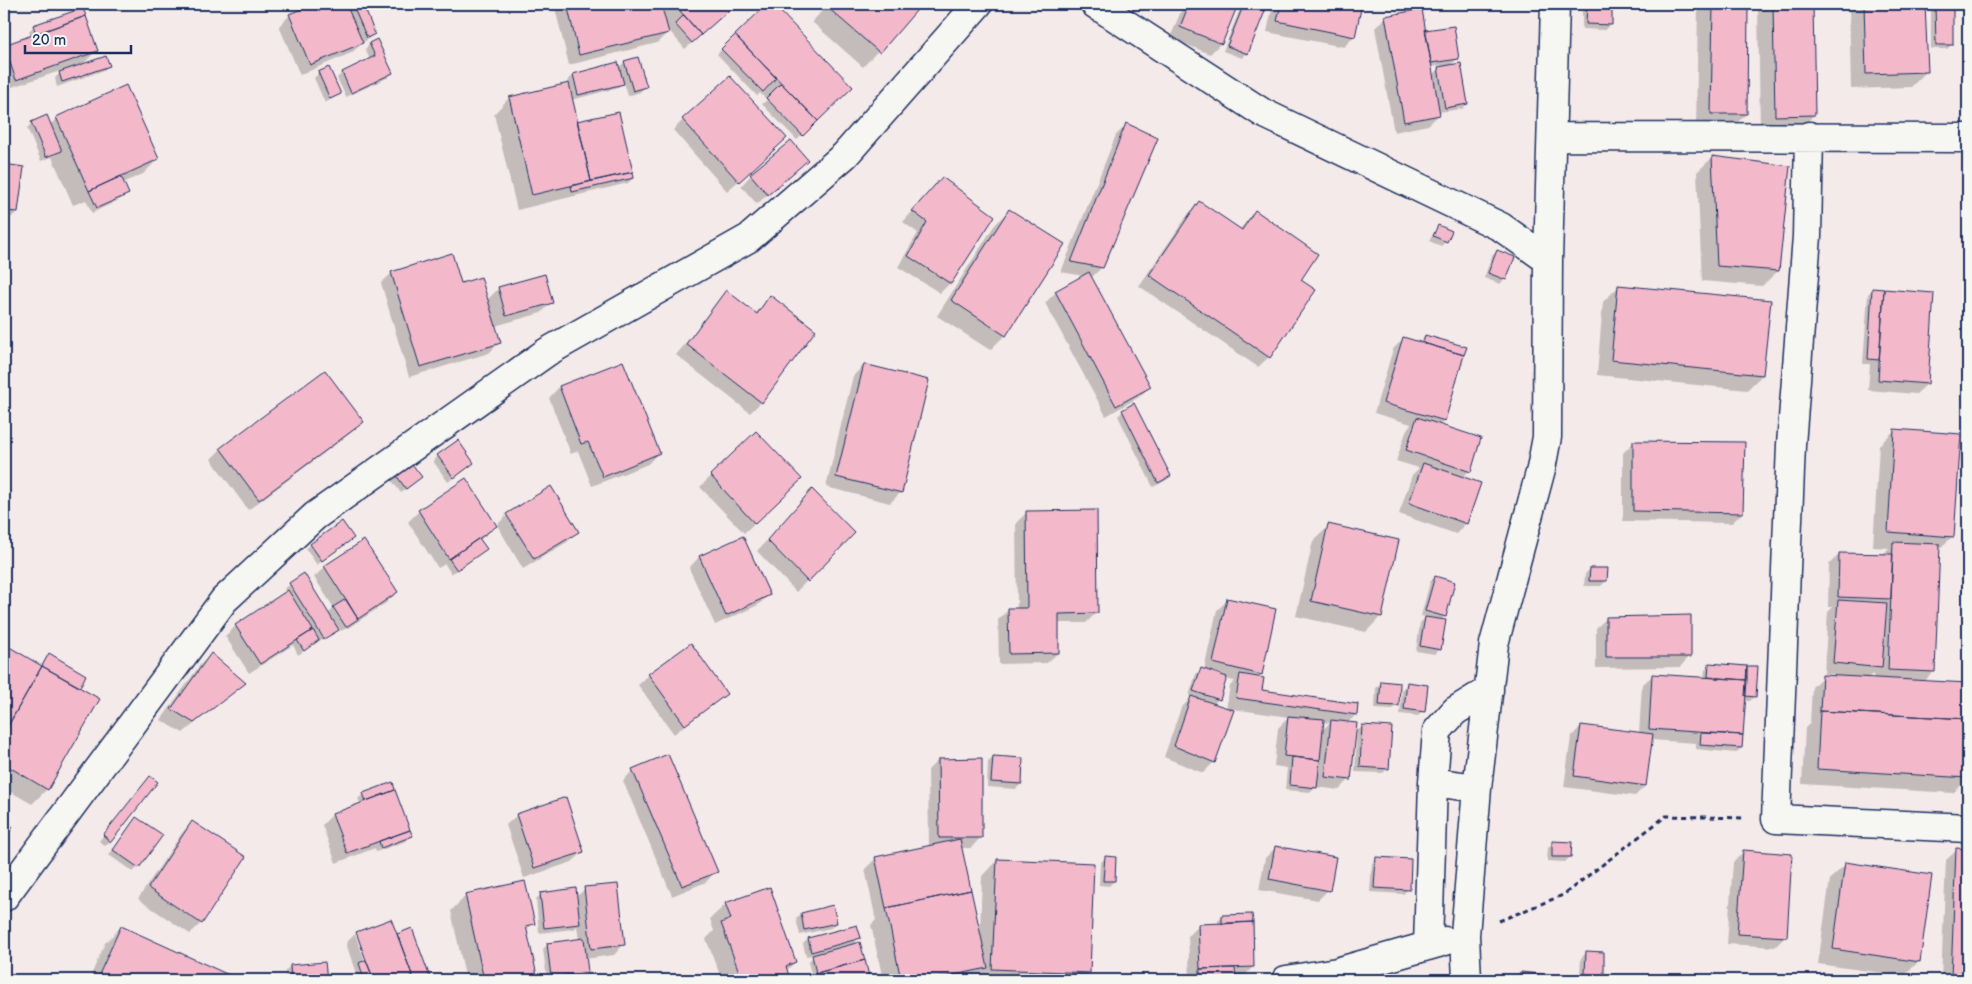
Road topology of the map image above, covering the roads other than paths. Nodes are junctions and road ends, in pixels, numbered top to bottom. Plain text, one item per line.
1 (978, 4) edge
2 (1095, 4) edge
3 (1555, 4) edge
4 (1810, 136) junction
5 (1552, 137) junction
6 (1968, 138) edge
7 (1548, 260) junction
8 (1489, 690) junction
9 (1433, 782) junction
10 (1477, 788) junction
11 (1968, 828) edge
12 (4, 897) edge
13 (1465, 935) junction
14 (1428, 946) junction
15 (1286, 980) edge
16 (1466, 980) edge

1 - 12 street
2 - 7 street
3 - 5 street
4 - 5 street
4 - 6 street
4 - 11 street
5 - 7 street
7 - 8 street
8 - 9 street
8 - 10 street
9 - 10 street
9 - 14 street
10 - 13 street
13 - 14 street
13 - 16 street
14 - 15 street

